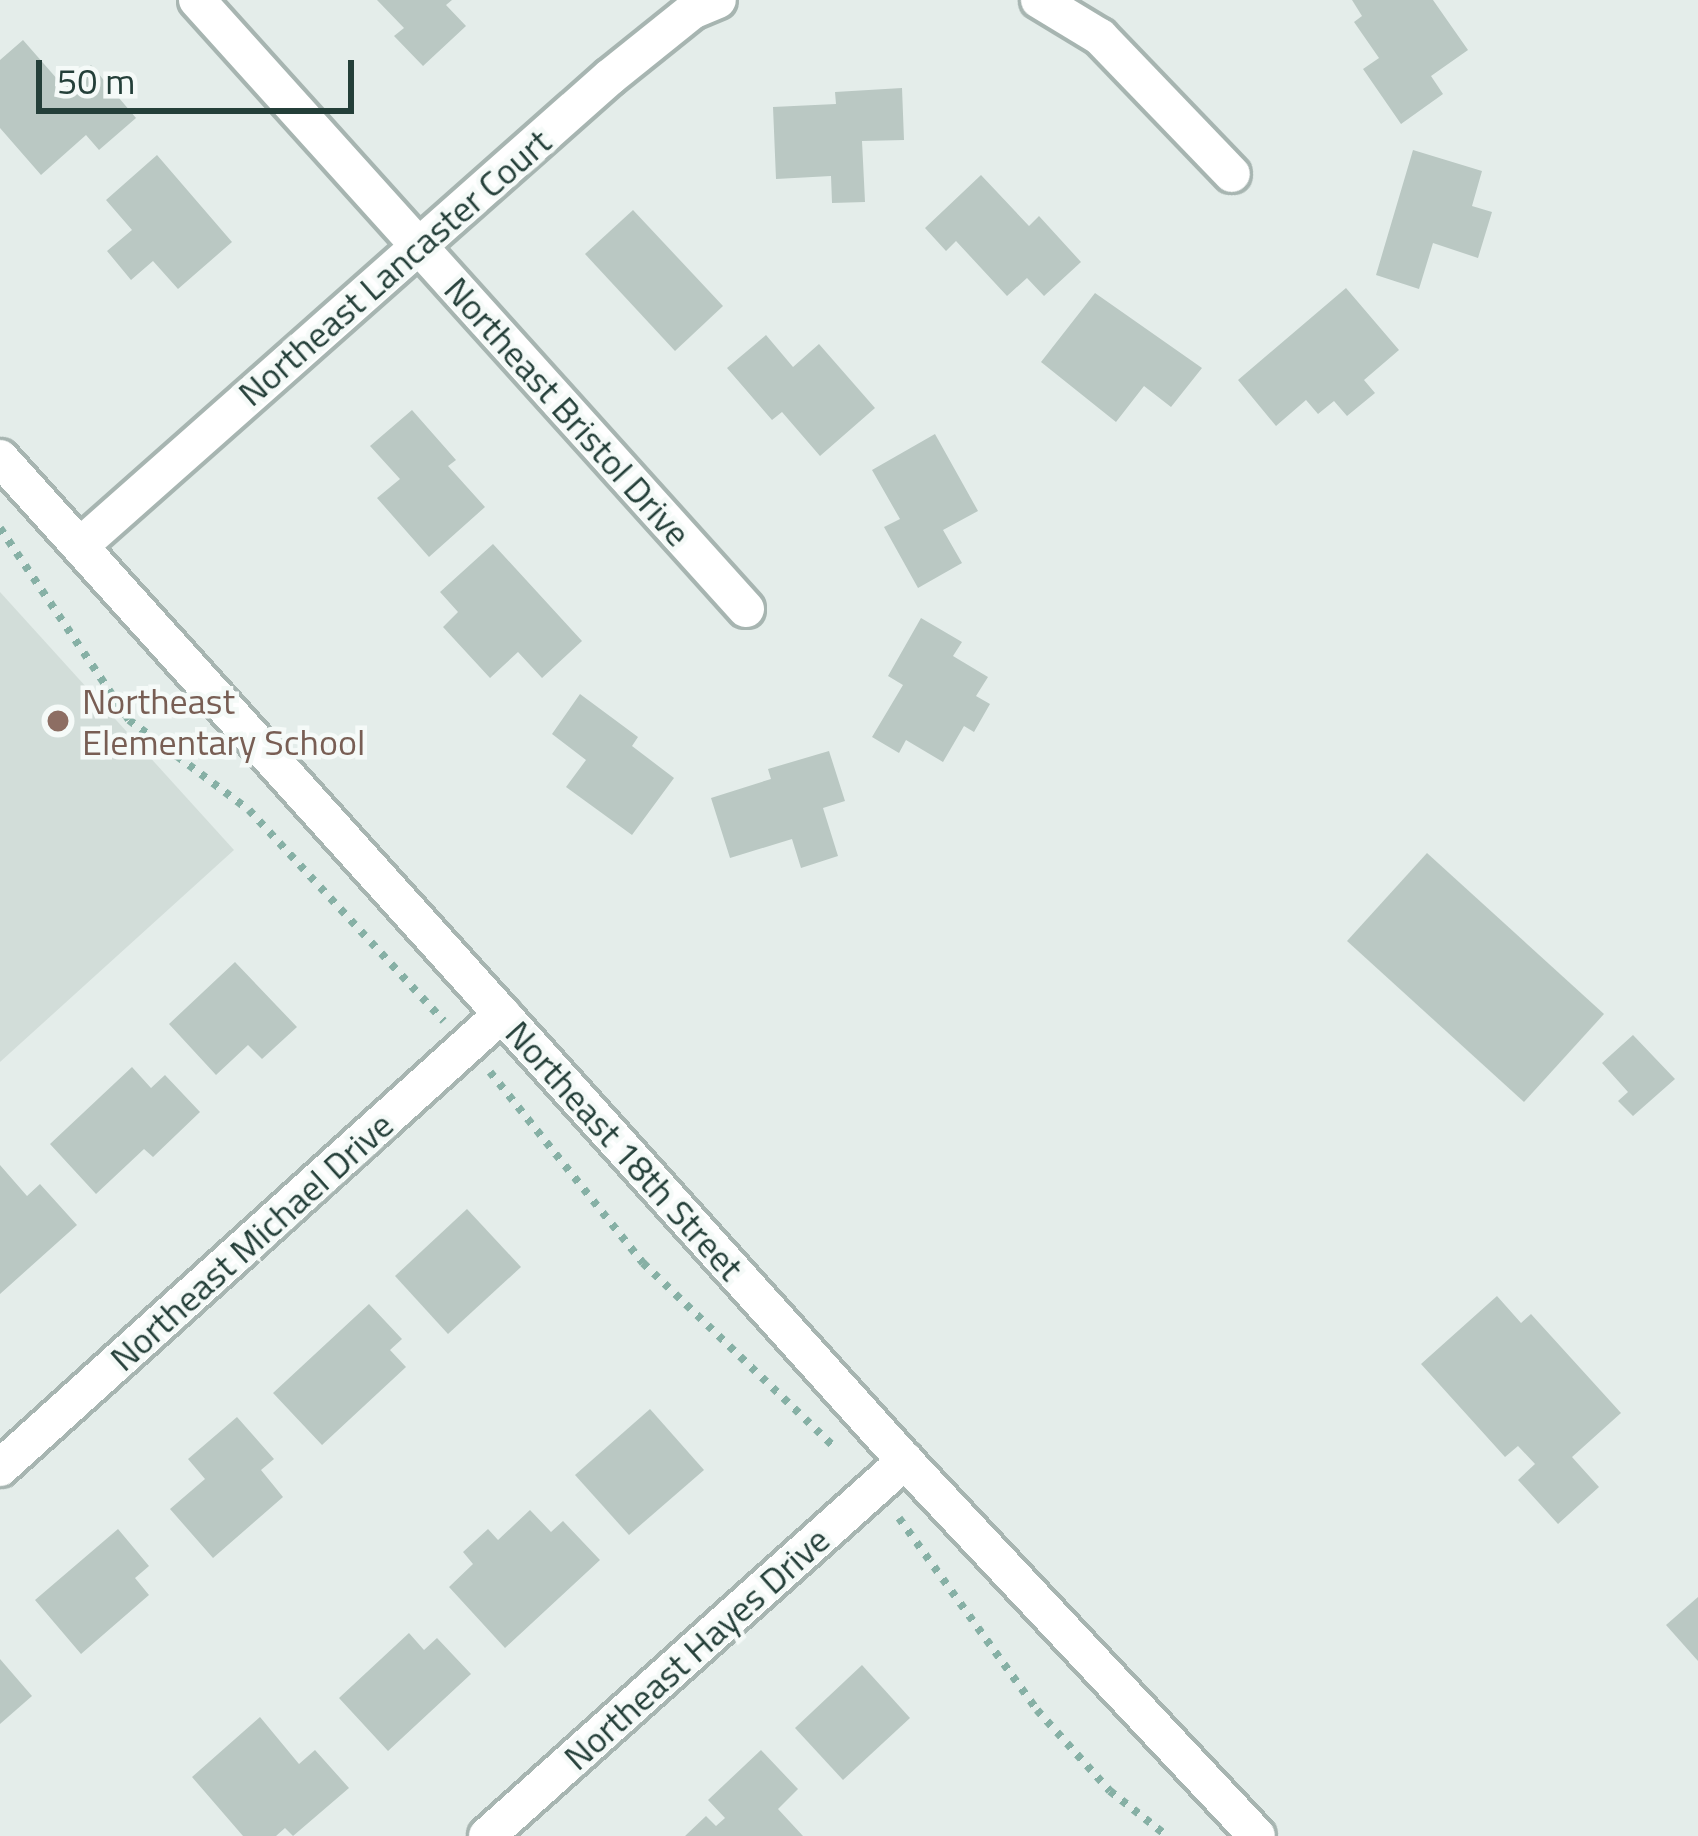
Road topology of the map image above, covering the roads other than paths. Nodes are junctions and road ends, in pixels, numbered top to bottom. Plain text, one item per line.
1 (197, 0) edge
2 (718, 0) edge
3 (1039, 0) edge
4 (1232, 174) dead end
5 (417, 244) junction
6 (0, 458) edge
7 (80, 546) junction
8 (746, 609) dead end
9 (502, 1014) junction
10 (905, 1461) junction
11 (0, 1468) edge
12 (487, 1836) edge
13 (1257, 1836) edge

1 - 5 street, Northeast Bristol Drive
2 - 5 street, Northeast Lancaster Court
3 - 4 street
5 - 7 street, Northeast Lancaster Court
5 - 8 street, Northeast Bristol Drive
6 - 7 street, Northeast 18th Street
7 - 9 street, Northeast 18th Street
9 - 10 street, Northeast 18th Street
9 - 11 street, Northeast Michael Drive
10 - 12 street, Northeast Hayes Drive
10 - 13 street, Northeast 18th Street

